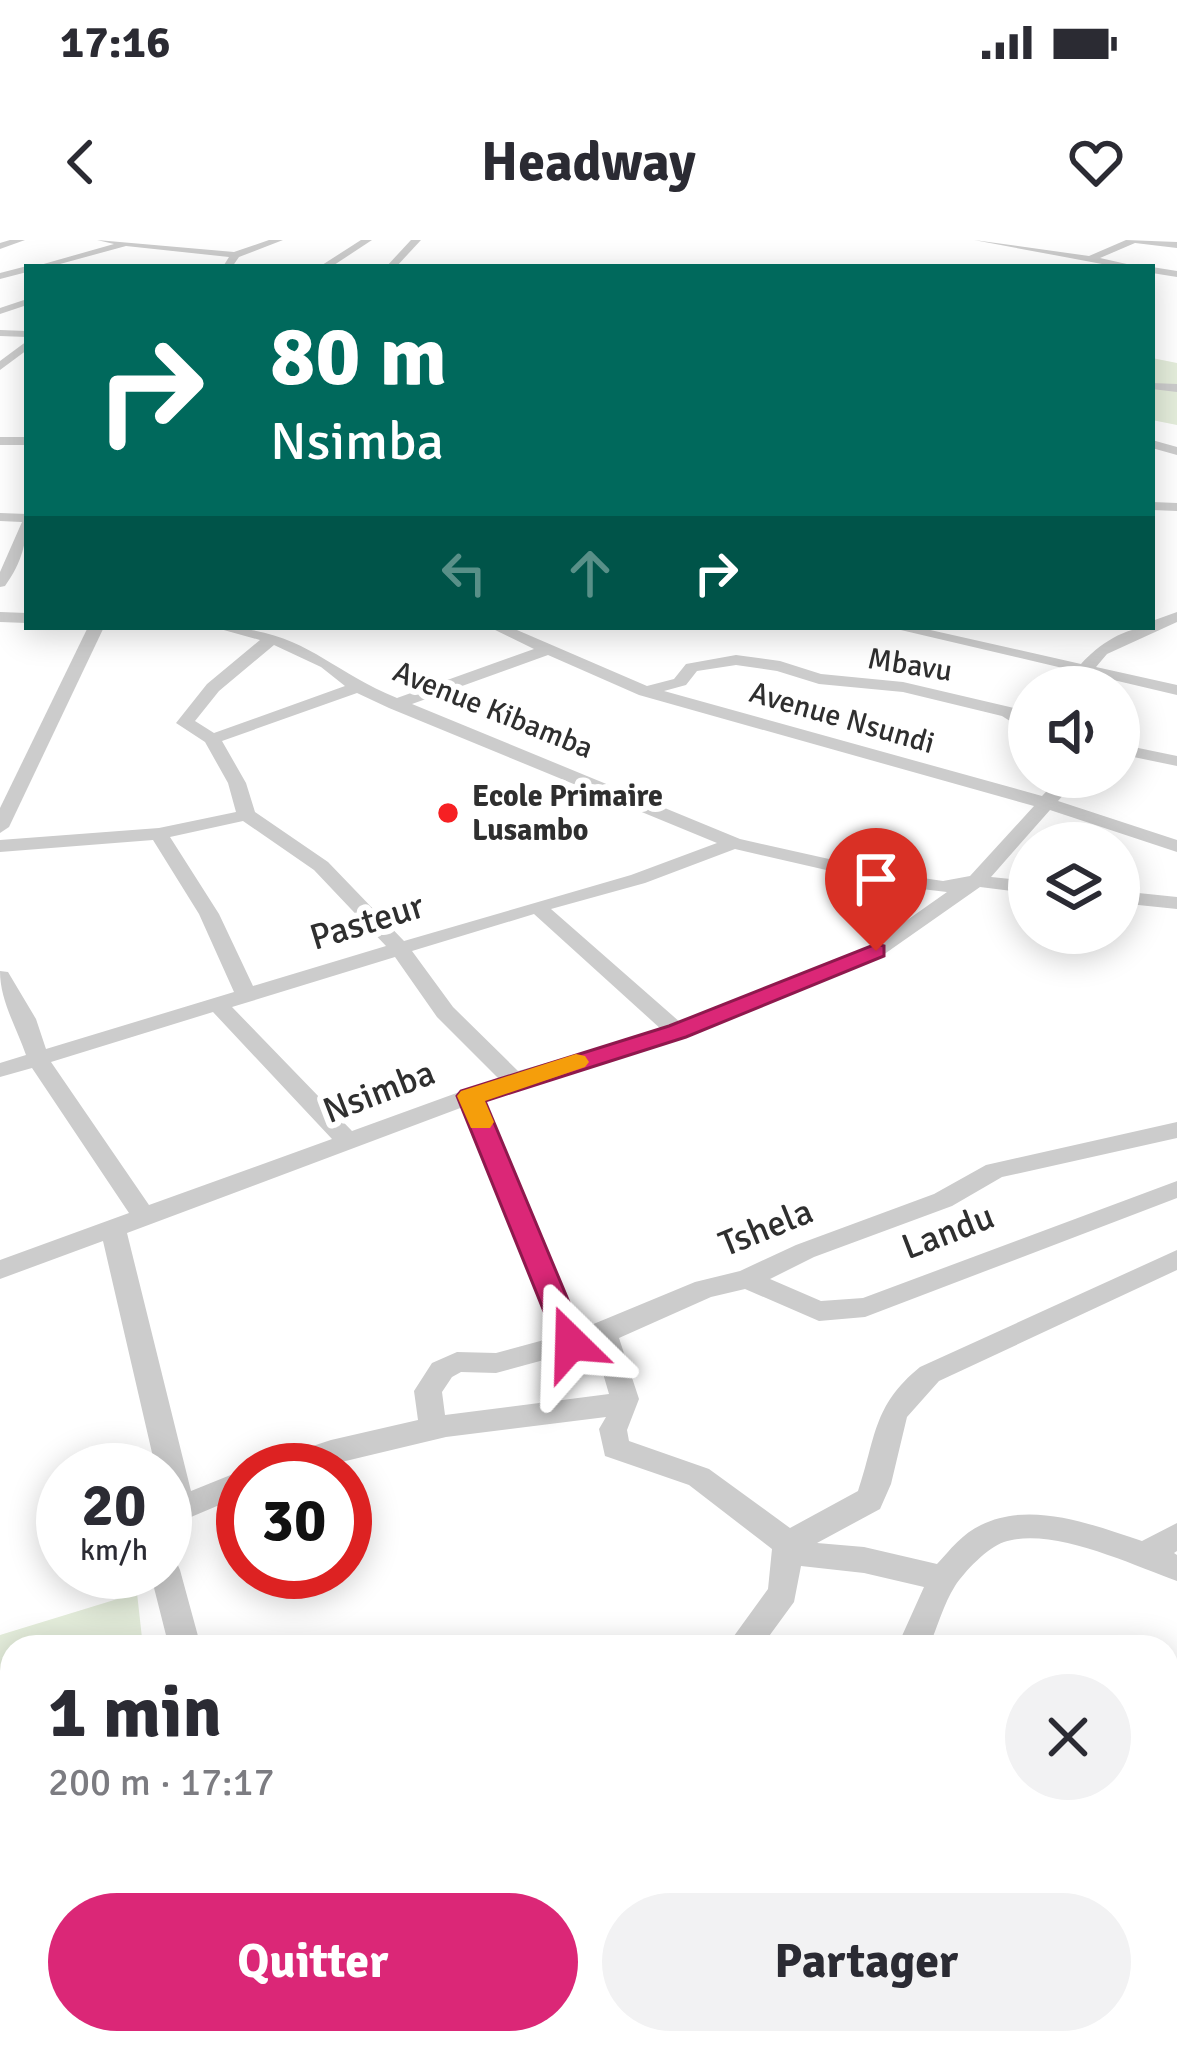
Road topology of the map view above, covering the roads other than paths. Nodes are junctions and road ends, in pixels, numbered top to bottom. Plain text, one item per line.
1 (20, 240) edge
2 (102, 240) edge
3 (141, 240) edge
4 (278, 240) edge
5 (367, 240) edge
6 (416, 240) edge
7 (979, 240) edge
8 (1133, 240) edge
9 (127, 244) junction
10 (1177, 244) edge
11 (0, 246) edge
12 (186, 251) junction
13 (235, 255) junction
14 (1092, 258) junction
15 (165, 259) dead end
16 (50, 264) edge
17 (229, 264) edge
18 (329, 264) edge
19 (394, 264) edge
20 (1121, 264) edge
21 (24, 347) edge
22 (0, 367) edge
23 (24, 528) edge
24 (6, 567) edge
25 (0, 583) edge
26 (95, 630) edge
27 (234, 630) edge
28 (503, 630) edge
29 (910, 630) edge
30 (1145, 630) edge
31 (272, 639) junction
32 (544, 651) junction
33 (1077, 666) edge
34 (1088, 666) edge
35 (1140, 685) edge
36 (357, 688) junction
37 (1177, 690) edge
38 (645, 691) junction
39 (395, 704) junction
40 (1008, 712) edge
41 (212, 739) junction
42 (1140, 753) edge
43 (1177, 761) edge
44 (1054, 798) edge
45 (1049, 804) junction
46 (246, 815) junction
47 (0, 827) edge
48 (159, 835) junction
49 (734, 843) junction
50 (0, 846) edge
51 (1177, 846) edge
52 (976, 880) junction
53 (1008, 884) edge
54 (1140, 899) edge
55 (1177, 903) edge
56 (537, 907) junction
57 (398, 946) junction
58 (0, 977) edge
59 (246, 994) junction
60 (217, 1004) junction
61 (677, 1032) junction
62 (39, 1061) junction
63 (0, 1070) edge
64 (514, 1081) junction
65 (470, 1096) junction
66 (1177, 1130) edge
67 (350, 1143) junction
68 (1177, 1189) edge
69 (142, 1215) junction
70 (113, 1229) junction
71 (1177, 1259) edge
72 (0, 1270) edge
73 (747, 1280) junction
74 (604, 1333) junction
75 (571, 1343) junction
76 (625, 1399) junction
77 (433, 1428) junction
78 (158, 1443) edge
79 (359, 1443) edge
80 (1177, 1536) edge
81 (788, 1544) junction
82 (1145, 1555) junction
83 (1177, 1568) edge
84 (944, 1578) junction
85 (172, 1599) edge
86 (181, 1635) edge
87 (751, 1635) edge
88 (918, 1635) edge

1 - 11 street
2 - 9 street
3 - 9 street
4 - 13 street
5 - 18 street
6 - 19 street
7 - 14 street
8 - 10 street
8 - 14 street
9 - 12 street
9 - 16 street
12 - 13 street
12 - 15 street
13 - 17 street
14 - 20 street
21 - 22 street
23 - 24 street
24 - 25 street
26 - 47 street
27 - 31 street, Avenue Kibamba
28 - 32 street, Avenue Nsundi
29 - 33 street
30 - 34 street
31 - 36 street, Avenue Kibamba
31 - 41 street
32 - 38 street, Avenue Nsundi
32 - 39 street
35 - 37 street
36 - 39 street, Avenue Kibamba
36 - 41 street
38 - 40 street, Mbavu
38 - 45 street, Avenue Nsundi
39 - 49 street, Avenue Kibamba
41 - 46 street
42 - 43 street
44 - 45 street, Nsimba
45 - 51 street, Avenue Nsundi
45 - 52 street, Nsimba
46 - 48 street
46 - 57 street
48 - 50 street
48 - 59 street
49 - 52 street, Avenue Kibamba
49 - 56 street, Pasteur
52 - 53 street, Avenue Kibamba
52 - 61 street, Nsimba
54 - 55 street
56 - 57 street, Pasteur
56 - 61 street
57 - 59 street, Pasteur
57 - 64 street
58 - 62 street
59 - 60 street, Pasteur
60 - 62 street, Pasteur
60 - 67 street
61 - 64 street, Nsimba
62 - 63 street, Pasteur
62 - 69 street
64 - 65 street, Nsimba
65 - 67 street, Nsimba
65 - 75 street
66 - 73 street, Tshela
67 - 69 street, Nsimba
68 - 73 street, Landu
69 - 70 street, Nsimba
70 - 72 street, Nsimba
70 - 78 street
71 - 81 street
73 - 74 street, Tshela
74 - 75 street, Tshela
74 - 76 street
75 - 77 street, Tshela
76 - 77 street
76 - 81 street
77 - 79 street
80 - 82 street
81 - 84 street
81 - 87 street
82 - 83 street
82 - 84 street
84 - 88 street
85 - 86 street

